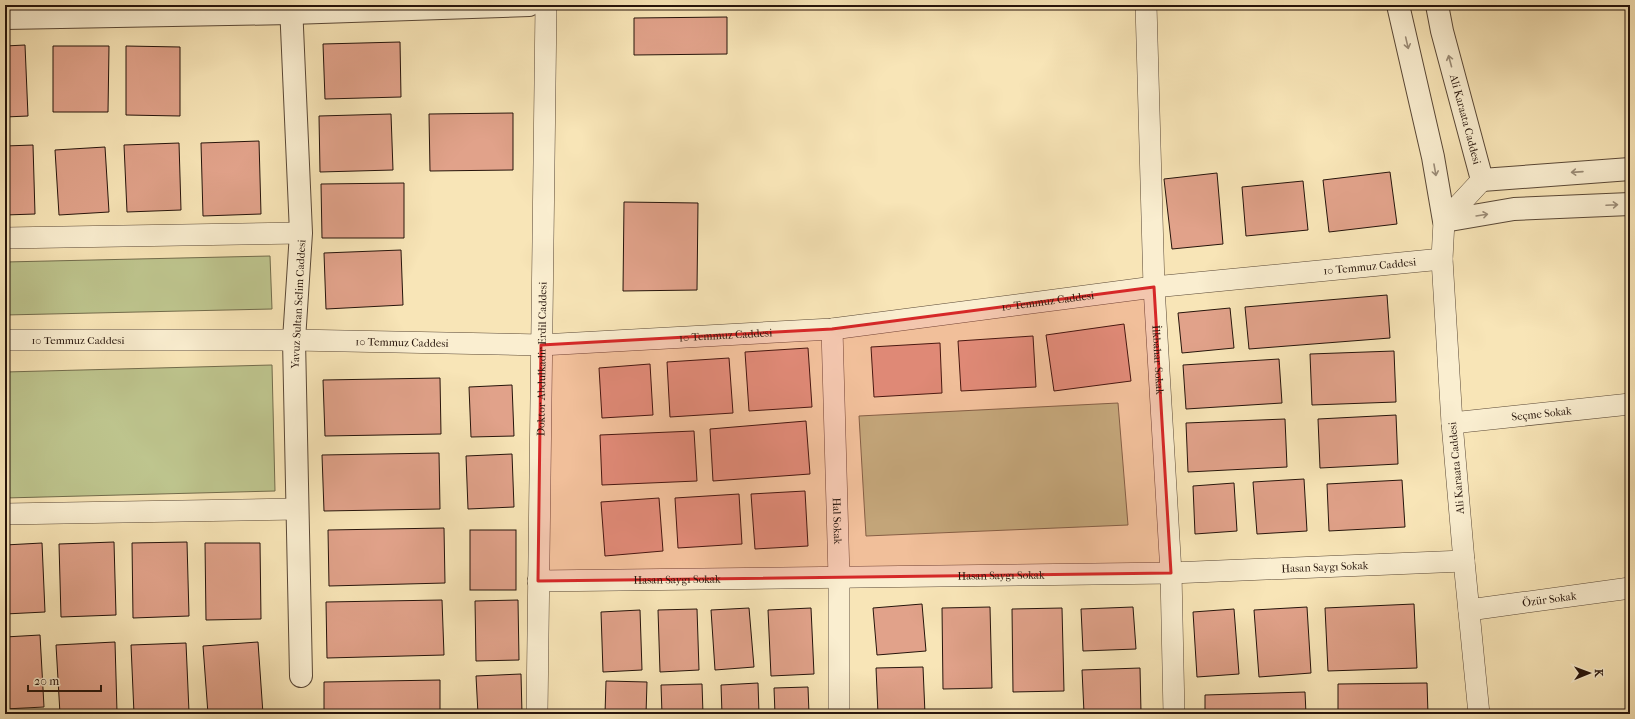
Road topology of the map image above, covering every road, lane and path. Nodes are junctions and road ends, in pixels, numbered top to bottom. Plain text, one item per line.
1 (529, 5) edge
2 (546, 5) edge
3 (1146, 5) edge
4 (1398, 5) edge
5 (1437, 5) edge
6 (291, 9) edge
7 (5, 18) edge
8 (1630, 169) edge
9 (1482, 180) junction
10 (1630, 204) edge
11 (1444, 221) junction
12 (301, 233) junction
13 (5, 238) edge
14 (1442, 259) junction
15 (1154, 287) junction
16 (832, 329) junction
17 (5, 340) edge
18 (294, 340) junction
19 (541, 345) junction
20 (1630, 404) edge
21 (1452, 423) junction
22 (298, 509) junction
23 (5, 514) edge
24 (1464, 561) junction
25 (1171, 573) junction
26 (839, 576) junction
27 (538, 581) junction
28 (1630, 588) edge
29 (1469, 610) junction
30 (301, 676) dead end
31 (537, 714) edge
32 (839, 714) edge
33 (1174, 714) edge
34 (1479, 714) edge

1 - 6 street
2 - 19 street, Doktor Abdulkadir Erdil Caddesi
3 - 15 street, İlkbahar Sokak
4 -> 11 street, Ali Karaata Caddesi
9 -> 5 street, Ali Karaata Caddesi
6 - 7 street
6 - 12 street, Yavuz Sultan Selim Caddesi
8 -> 9 street
9 - 11 street, Ali Karaata Caddesi
11 -> 10 street
11 - 14 street, Ali Karaata Caddesi
12 - 13 street
12 - 18 street, Yavuz Sultan Selim Caddesi
14 - 15 street, 10 Temmuz Caddesi
14 - 21 street, Ali Karaata Caddesi
15 - 16 street, 10 Temmuz Caddesi
15 - 25 street, İlkbahar Sokak
16 - 19 street, 10 Temmuz Caddesi
16 - 26 street, Hal Sokak
17 - 18 street, 10 Temmuz Caddesi
18 - 19 street, 10 Temmuz Caddesi
18 - 22 street, Yavuz Sultan Selim Caddesi
19 - 27 street, Doktor Abdulkadir Erdil Caddesi
20 - 21 street, Seçme Sokak
21 - 24 street, Ali Karaata Caddesi
22 - 23 street
22 - 30 street, Yavuz Sultan Selim Caddesi
24 - 25 street, Hasan Saygı Sokak
24 - 29 street, Ali Karaata Caddesi
25 - 26 street, Hasan Saygı Sokak
25 - 33 street, İlkbahar Sokak
26 - 27 street, Hasan Saygı Sokak
26 - 32 street, Hal Sokak
27 - 31 street, Doktor Abdulkadir Erdil Caddesi
28 - 29 street, Özür Sokak
29 - 34 street, Ali Karaata Caddesi

